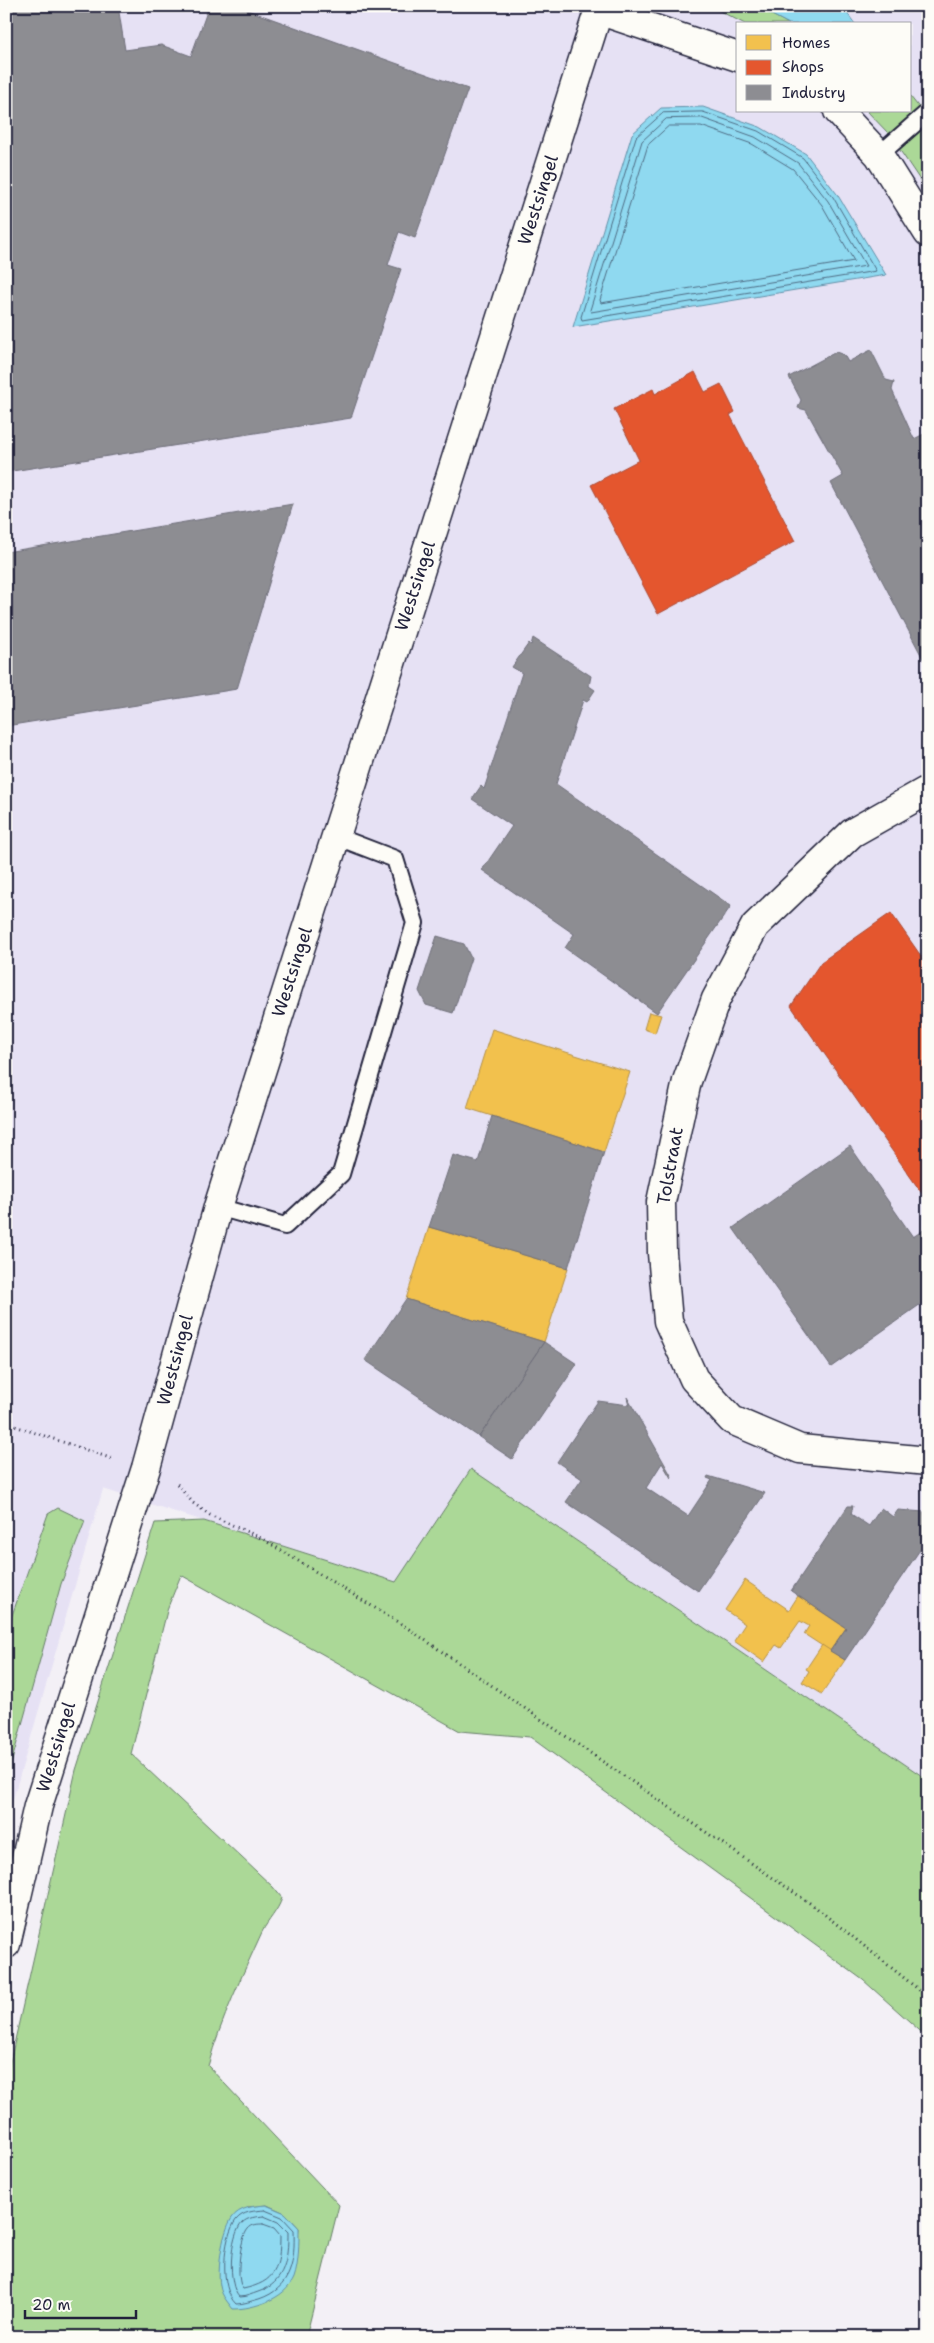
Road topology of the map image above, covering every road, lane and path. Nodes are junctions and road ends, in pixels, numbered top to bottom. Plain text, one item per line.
1 (595, 8) edge
2 (736, 56) edge
3 (839, 112) edge
4 (928, 112) edge
5 (879, 155) junction
6 (928, 233) edge
7 (928, 790) edge
8 (335, 836) junction
9 (218, 1207) junction
10 (6, 1423) edge
11 (928, 1462) edge
12 (146, 1468) junction
13 (6, 1944) edge
14 (928, 1997) edge

1 - 2 main road
1 - 8 main road, Westsingel
3 - 5 main road
4 - 5 lane
5 - 6 main road
7 - 11 main road, Tolstraat
8 - 9 main road, Westsingel
8 - 9 lane
9 - 12 main road, Westsingel
10 - 12 path
12 - 13 main road, Westsingel
12 - 14 path

